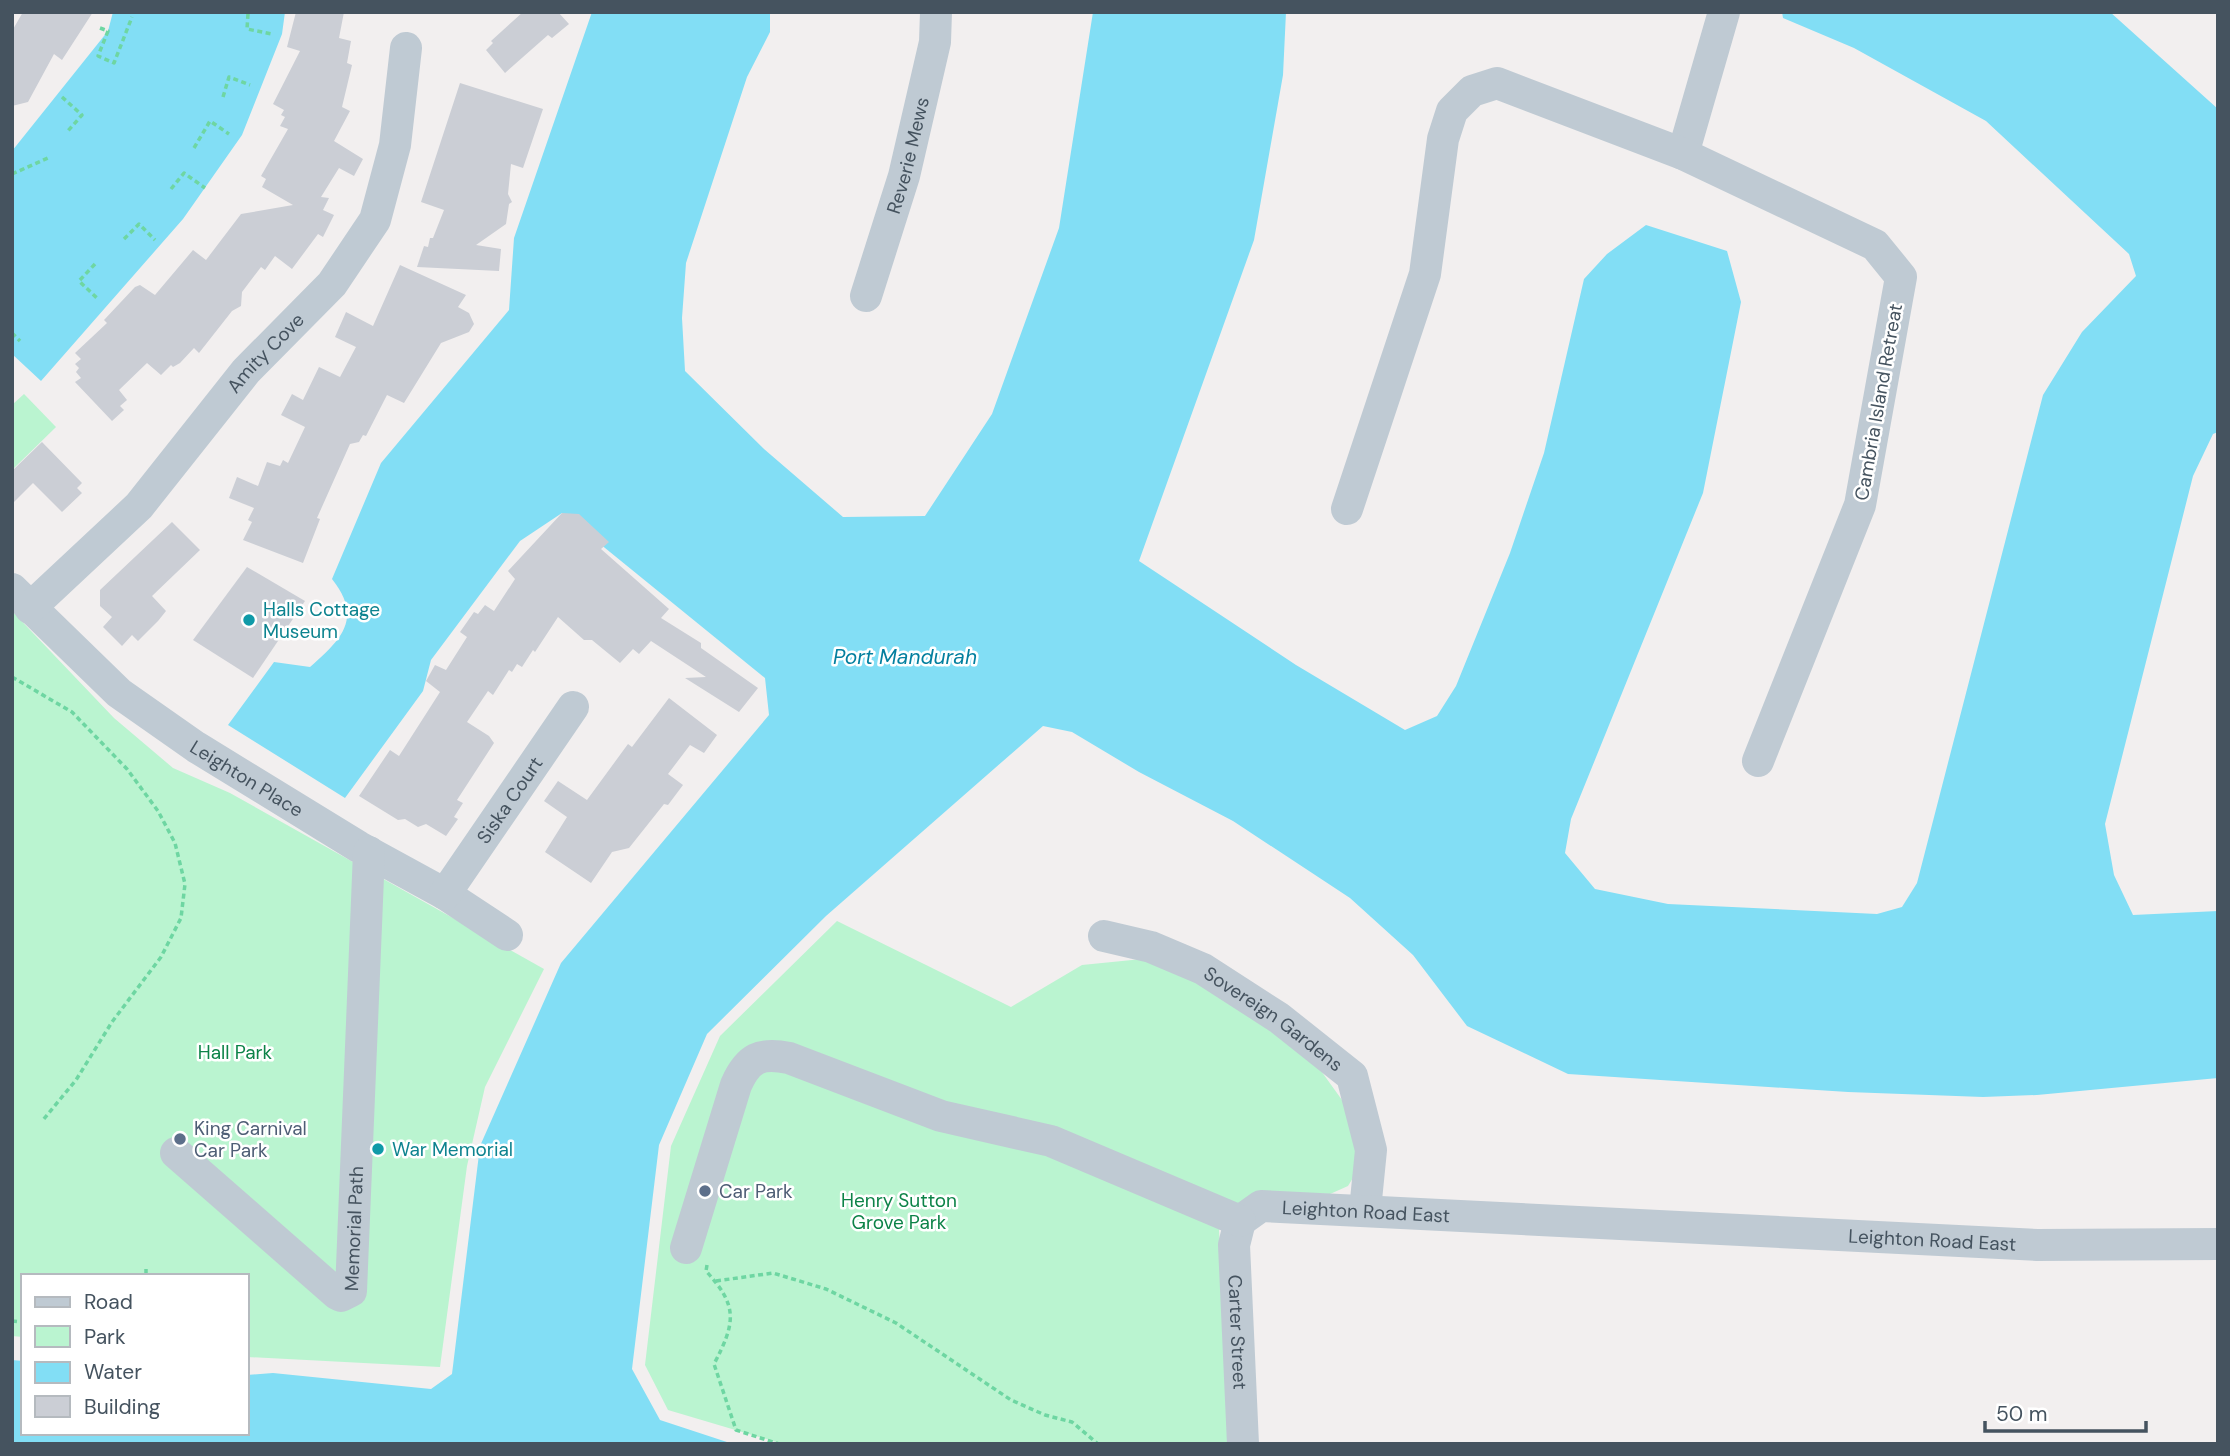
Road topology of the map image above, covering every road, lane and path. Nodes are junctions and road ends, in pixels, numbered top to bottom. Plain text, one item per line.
1 (936, 12) edge
2 (1724, 12) edge
3 (248, 14) edge
4 (132, 17) dead end
5 (100, 28) dead end
6 (272, 34) dead end
7 (406, 48) dead end
8 (250, 85) dead end
9 (62, 97) dead end
10 (222, 97) dead end
11 (67, 131) dead end
12 (229, 134) dead end
13 (194, 148) dead end
14 (1683, 154) junction
15 (48, 158) dead end
16 (12, 174) edge
17 (205, 188) dead end
18 (171, 189) dead end
19 (124, 239) dead end
20 (155, 240) dead end
21 (95, 264) dead end
22 (866, 296) dead end
23 (99, 300) dead end
24 (12, 333) edge
25 (20, 341) dead end
26 (1347, 509) dead end
27 (21, 599) edge
28 (12, 677) edge
29 (573, 707) dead end
30 (1758, 761) dead end
31 (369, 852) junction
32 (445, 894) junction
33 (507, 935) dead end
34 (1104, 936) dead end
35 (43, 1120) dead end
36 (176, 1153) dead end
37 (1365, 1210) junction
38 (1240, 1221) junction
39 (2218, 1244) edge
40 (696, 1256) joint
41 (146, 1269) dead end
42 (146, 1274) edge
43 (716, 1281) junction
44 (779, 1444) edge
45 (1098, 1444) edge
46 (1243, 1444) edge

1 - 22 street, Reverie Mews
2 - 14 street
3 - 6 path
4 - 5 path
7 - 27 street, Amity Cove
8 - 10 path
9 - 11 path
12 - 13 path
14 - 26 street, Cambria Island Retreat
14 - 30 street, Cambria Island Retreat
15 - 16 path
17 - 18 path
19 - 20 path
21 - 23 path
24 - 25 path
27 - 31 street, Leighton Place
28 - 35 path
29 - 32 street, Siska Court
31 - 32 street, Leighton Place
31 - 36 street, Memorial Path
32 - 33 street, Leighton Place
34 - 37 street, Sovereign Gardens
37 - 38 street, Leighton Road East
37 - 39 street, Leighton Road East
38 - 40 street
38 - 46 street, Carter Street
40 - 43 path
41 - 42 path
43 - 44 path
43 - 45 path

